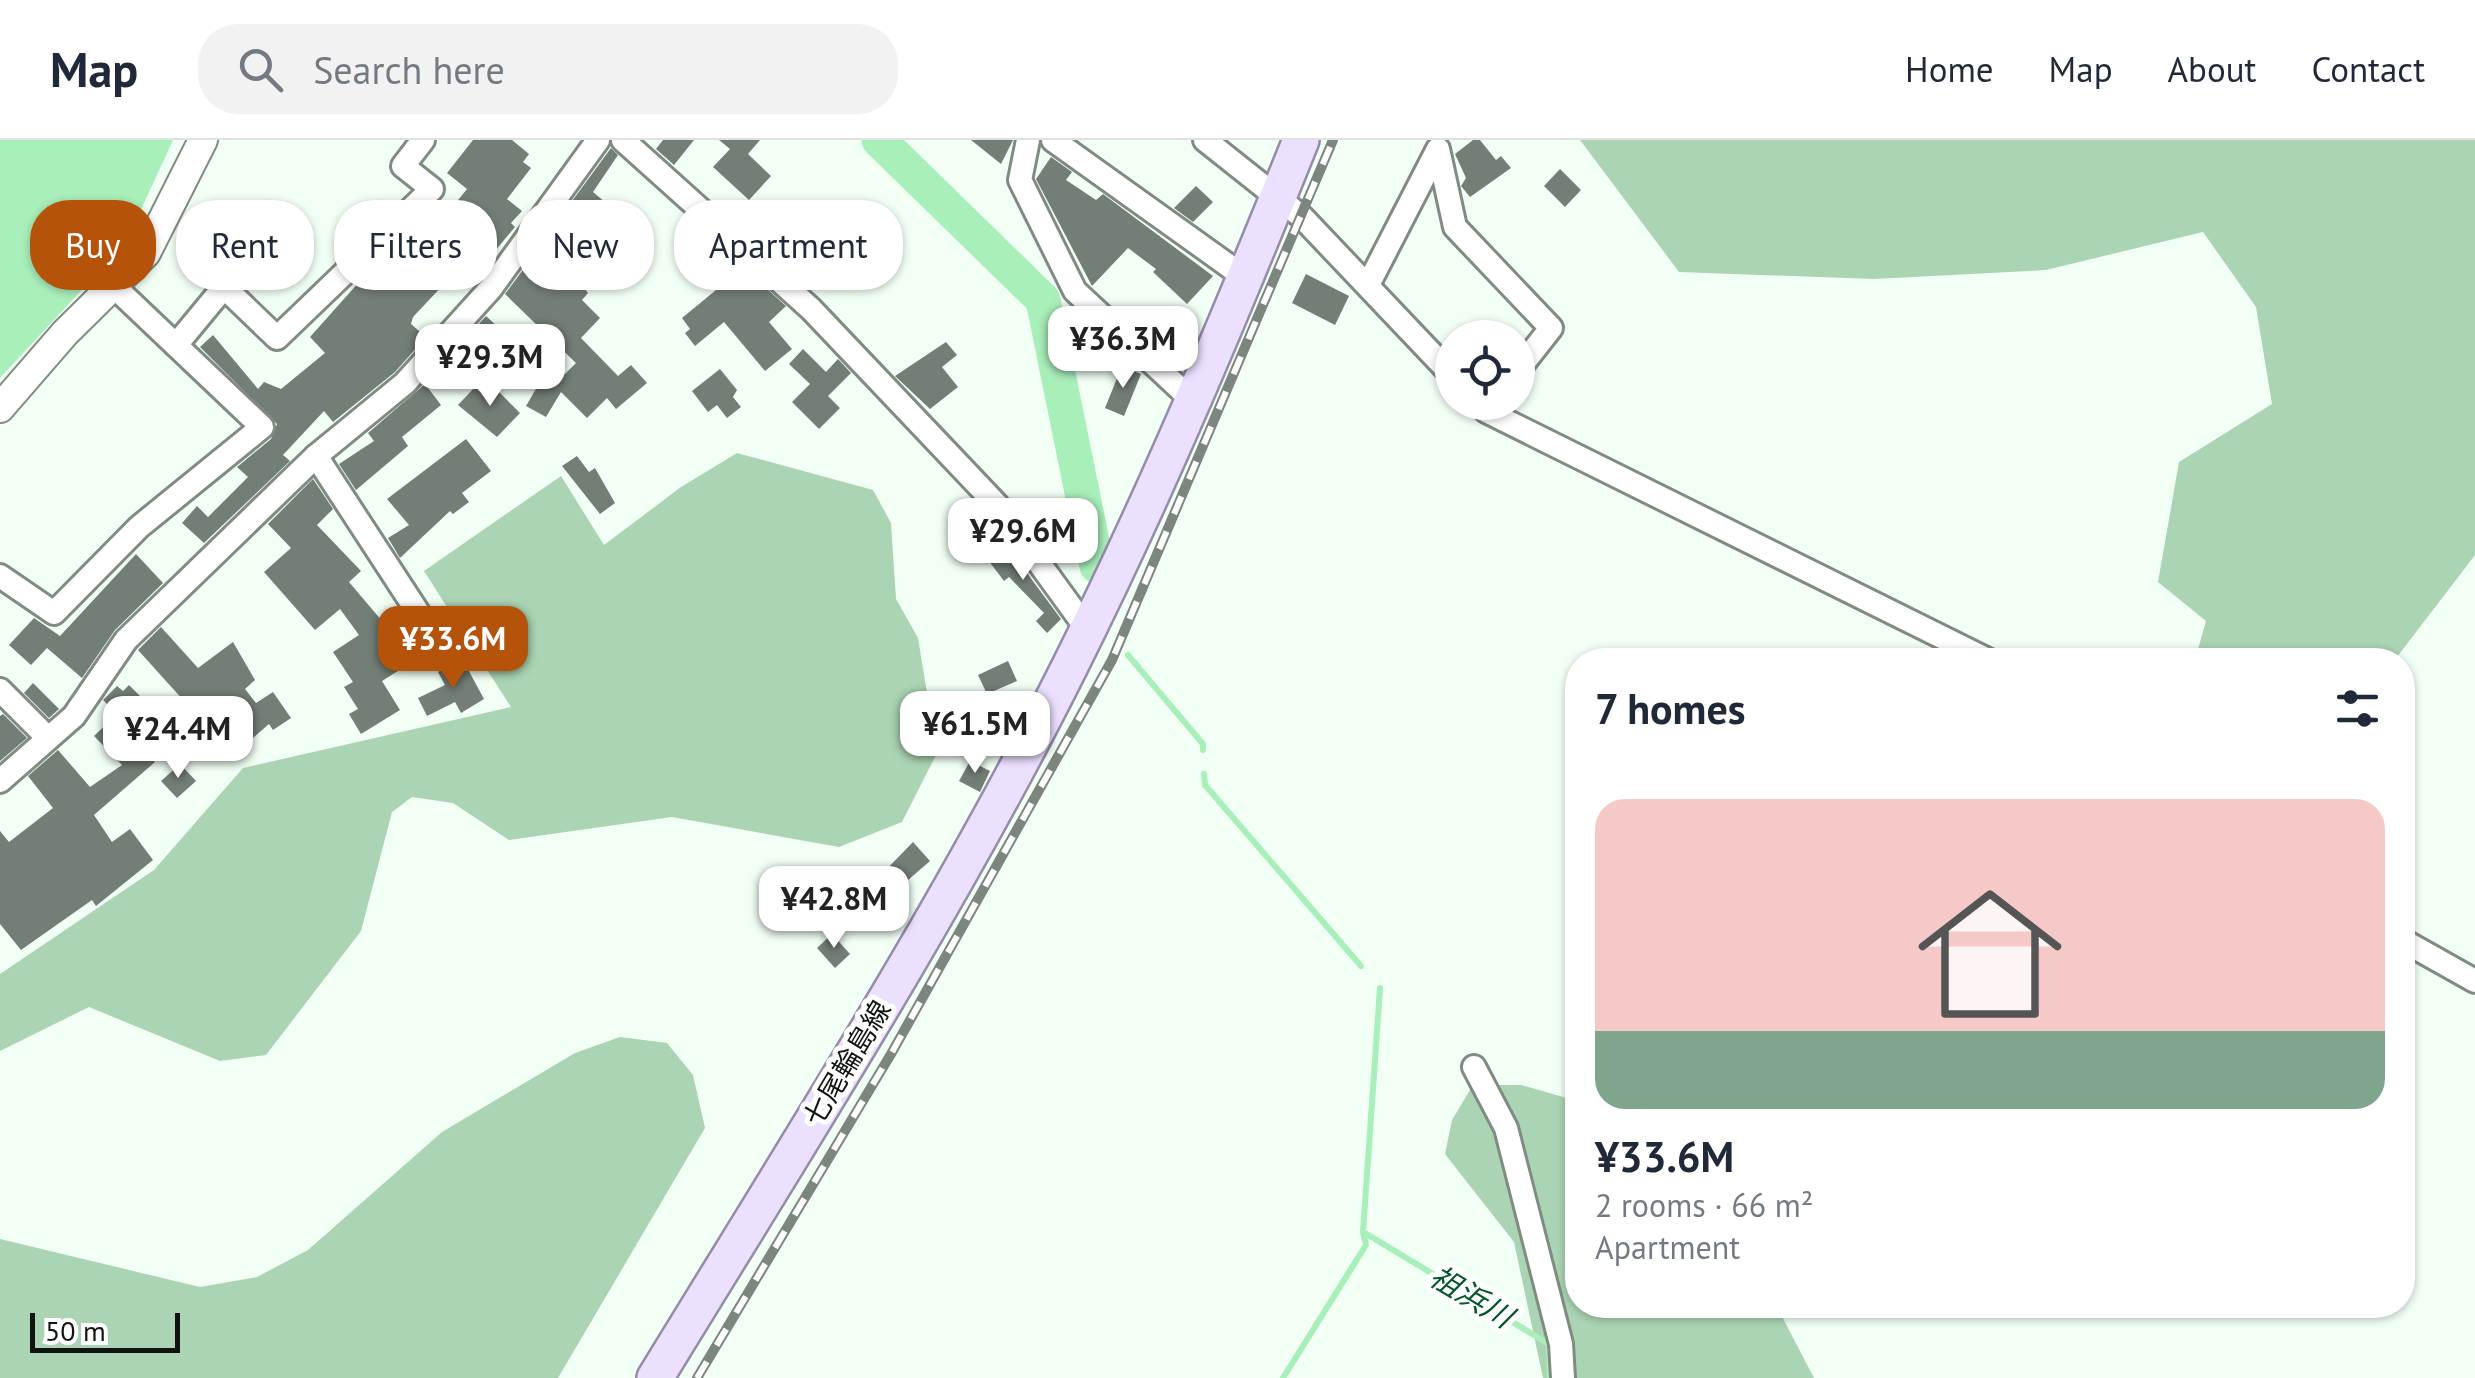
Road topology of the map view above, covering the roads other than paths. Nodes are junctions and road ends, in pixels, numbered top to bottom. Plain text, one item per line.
1 (203, 140) edge
2 (423, 140) edge
3 (598, 140) edge
4 (623, 140) edge
5 (1028, 140) edge
6 (1053, 140) edge
7 (1205, 140) edge
8 (1300, 140) edge
9 (1437, 144) edge
10 (1277, 197) junction
11 (1243, 276) junction
12 (1369, 283) junction
13 (122, 294) dead end
14 (176, 345) junction
15 (1535, 348) edge
16 (1435, 356) edge
17 (1191, 399) junction
18 (0, 408) edge
19 (1515, 420) edge
20 (316, 456) junction
21 (0, 576) edge
22 (1087, 629) junction
23 (436, 640) dead end
24 (1964, 648) edge
25 (0, 690) edge
26 (48, 738) junction
27 (0, 780) edge
28 (2415, 947) edge
29 (2475, 981) edge
30 (1474, 1067) dead end
31 (654, 1378) edge
32 (1563, 1378) edge

1 - 18 street
2 - 14 street
3 - 20 street
4 - 22 street
5 - 17 street
6 - 11 street
7 - 10 street
8 - 10 main road, 七尾輪島線
9 - 12 street
9 - 15 street
10 - 11 main road, 七尾輪島線
10 - 12 street
11 - 17 main road, 七尾輪島線
12 - 16 street
13 - 14 street
14 - 21 street
17 - 22 main road, 七尾輪島線
19 - 24 street
20 - 23 street
20 - 26 street
22 - 31 main road, 七尾輪島線
25 - 26 street
26 - 27 street
28 - 29 street
30 - 32 street

